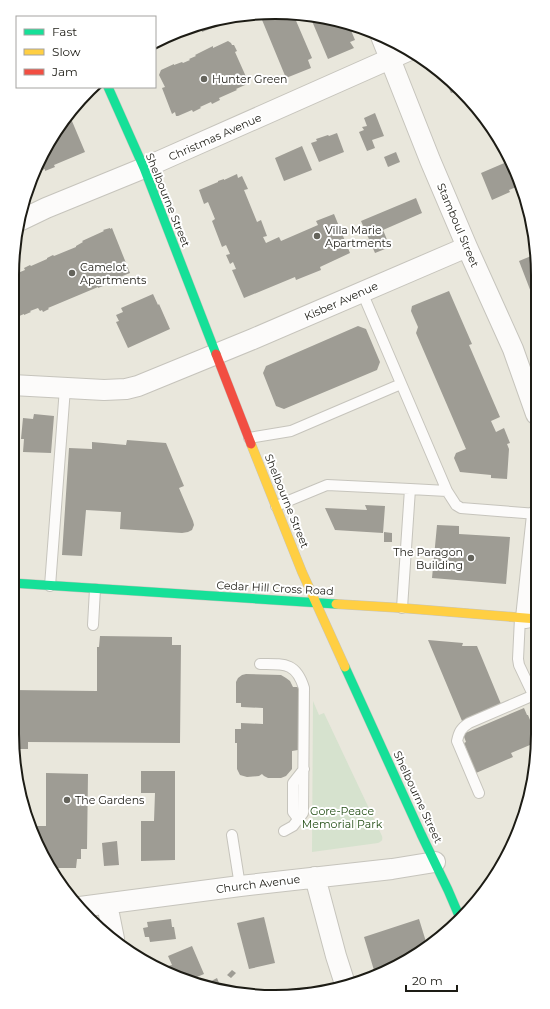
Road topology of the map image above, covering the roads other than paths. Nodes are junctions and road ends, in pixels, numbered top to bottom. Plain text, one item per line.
1 (384, 43) edge
2 (403, 53) edge
3 (390, 59) junction
4 (108, 88) edge
5 (144, 168) junction
6 (26, 218) edge
7 (467, 247) junction
8 (362, 292) junction
9 (216, 355) junction
10 (401, 384) junction
11 (19, 385) edge
12 (65, 388) junction
13 (531, 400) edge
14 (249, 438) junction
15 (410, 489) junction
16 (447, 491) junction
17 (276, 506) junction
18 (531, 514) edge
19 (531, 583) edge
20 (19, 584) edge
21 (50, 586) junction
22 (95, 589) junction
23 (316, 602) junction
24 (402, 608) junction
25 (528, 618) edge
26 (93, 625) dead end
27 (260, 664) dead end
28 (531, 690) edge
29 (531, 700) edge
30 (479, 793) dead end
31 (284, 831) dead end
32 (232, 835) dead end
33 (435, 862) junction
34 (315, 877) junction
35 (240, 886) junction
36 (107, 904) junction
37 (86, 906) edge
38 (458, 913) edge
39 (112, 932) edge
40 (344, 980) edge

1 - 3 street, Stamboul Street
2 - 3 street, Christmas Avenue
3 - 5 street, Christmas Avenue
3 - 7 street, Stamboul Street
4 - 5 main road, Shelbourne Street
5 - 6 street, Christmas Avenue
5 - 9 main road, Shelbourne Street
7 - 8 street, Kisber Avenue
7 - 13 street, Stamboul Street
8 - 9 street, Kisber Avenue
8 - 10 lane
9 - 12 street, Kisber Avenue
9 - 14 main road, Shelbourne Street
10 - 14 lane
10 - 16 lane
11 - 12 street, Kisber Avenue
12 - 21 lane
14 - 17 main road, Shelbourne Street
15 - 16 lane
15 - 17 lane
15 - 24 lane
16 - 18 lane
17 - 23 main road, Shelbourne Street
19 - 25 street
20 - 21 main road, Cedar Hill Cross Road
21 - 22 main road, Cedar Hill Cross Road
22 - 23 main road, Cedar Hill Cross Road
22 - 26 lane
23 - 24 main road, Cedar Hill Cross Road
23 - 33 main road, Shelbourne Street
24 - 25 main road, Cedar Hill Cross Road
25 - 28 lane
27 - 31 lane
29 - 30 lane
32 - 35 lane
33 - 34 street, Church Avenue
33 - 38 main road, Shelbourne Street
34 - 35 street, Church Avenue
34 - 40 street
35 - 36 street, Church Avenue
36 - 37 street, Church Avenue
36 - 39 street

